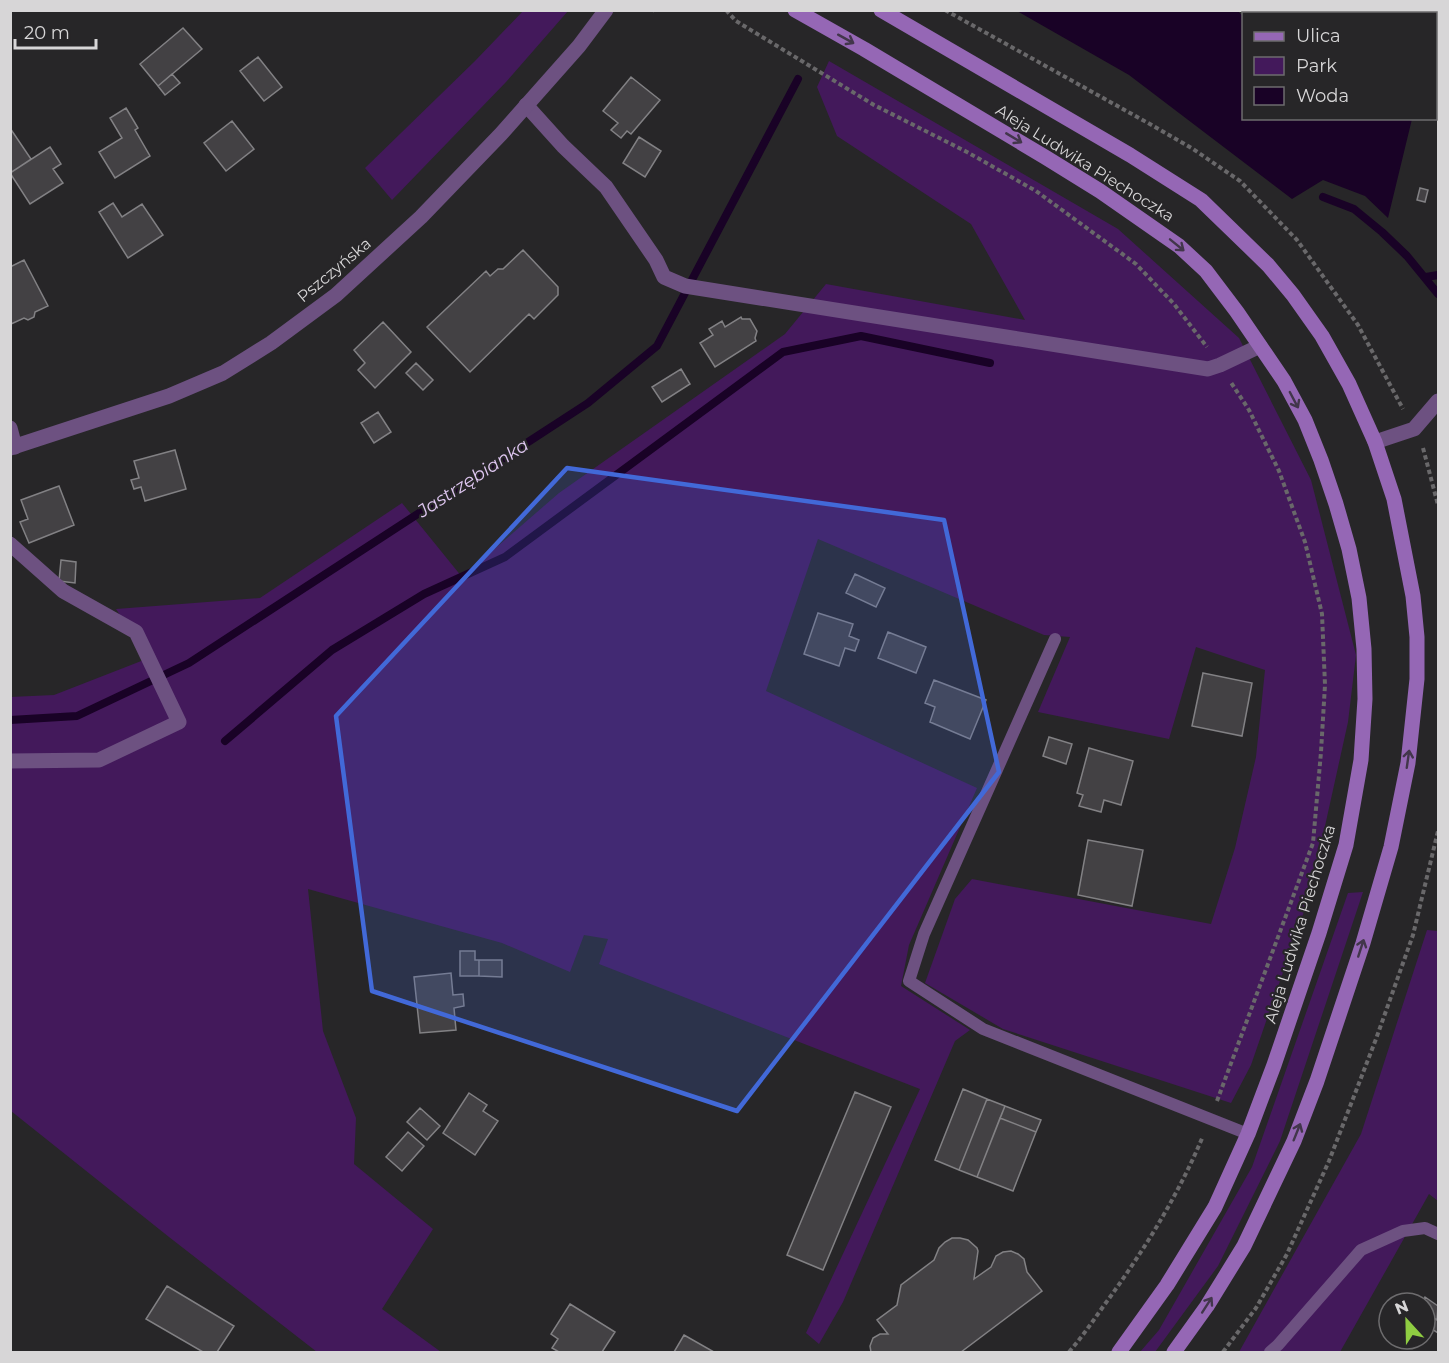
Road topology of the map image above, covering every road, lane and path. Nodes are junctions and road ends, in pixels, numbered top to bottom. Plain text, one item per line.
1 (726, 10) edge
2 (795, 10) edge
3 (881, 10) edge
4 (607, 12) edge
5 (526, 105) junction
6 (1260, 346) junction
7 (1220, 366) junction
8 (1438, 401) edge
9 (10, 428) edge
10 (1375, 442) junction
11 (13, 448) edge
12 (10, 544) edge
13 (1055, 639) dead end
14 (10, 761) edge
15 (1438, 831) edge
16 (1209, 1119) junction
17 (1248, 1134) junction
18 (1438, 1234) edge
19 (1178, 1351) edge
20 (1069, 1353) edge
21 (1119, 1353) edge
22 (1223, 1353) edge
23 (1270, 1353) edge

1 - 7 path
2 -> 6 main road, Aleja Ludwika Piechoczka
3 - 10 main road, Aleja Ludwika Piechoczka
4 - 5 street, Pszczyńska
5 - 7 street
5 - 11 street, Pszczyńska
6 - 7 street
6 -> 17 main road, Aleja Ludwika Piechoczka
7 - 16 path
8 - 10 street
9 - 11 street
19 -> 10 main road, Aleja Ludwika Piechoczka
12 - 14 street
13 - 16 lane
15 - 22 path
16 - 17 lane
16 - 20 path
17 - 21 main road, Aleja Ludwika Piechoczka
18 - 23 lane

